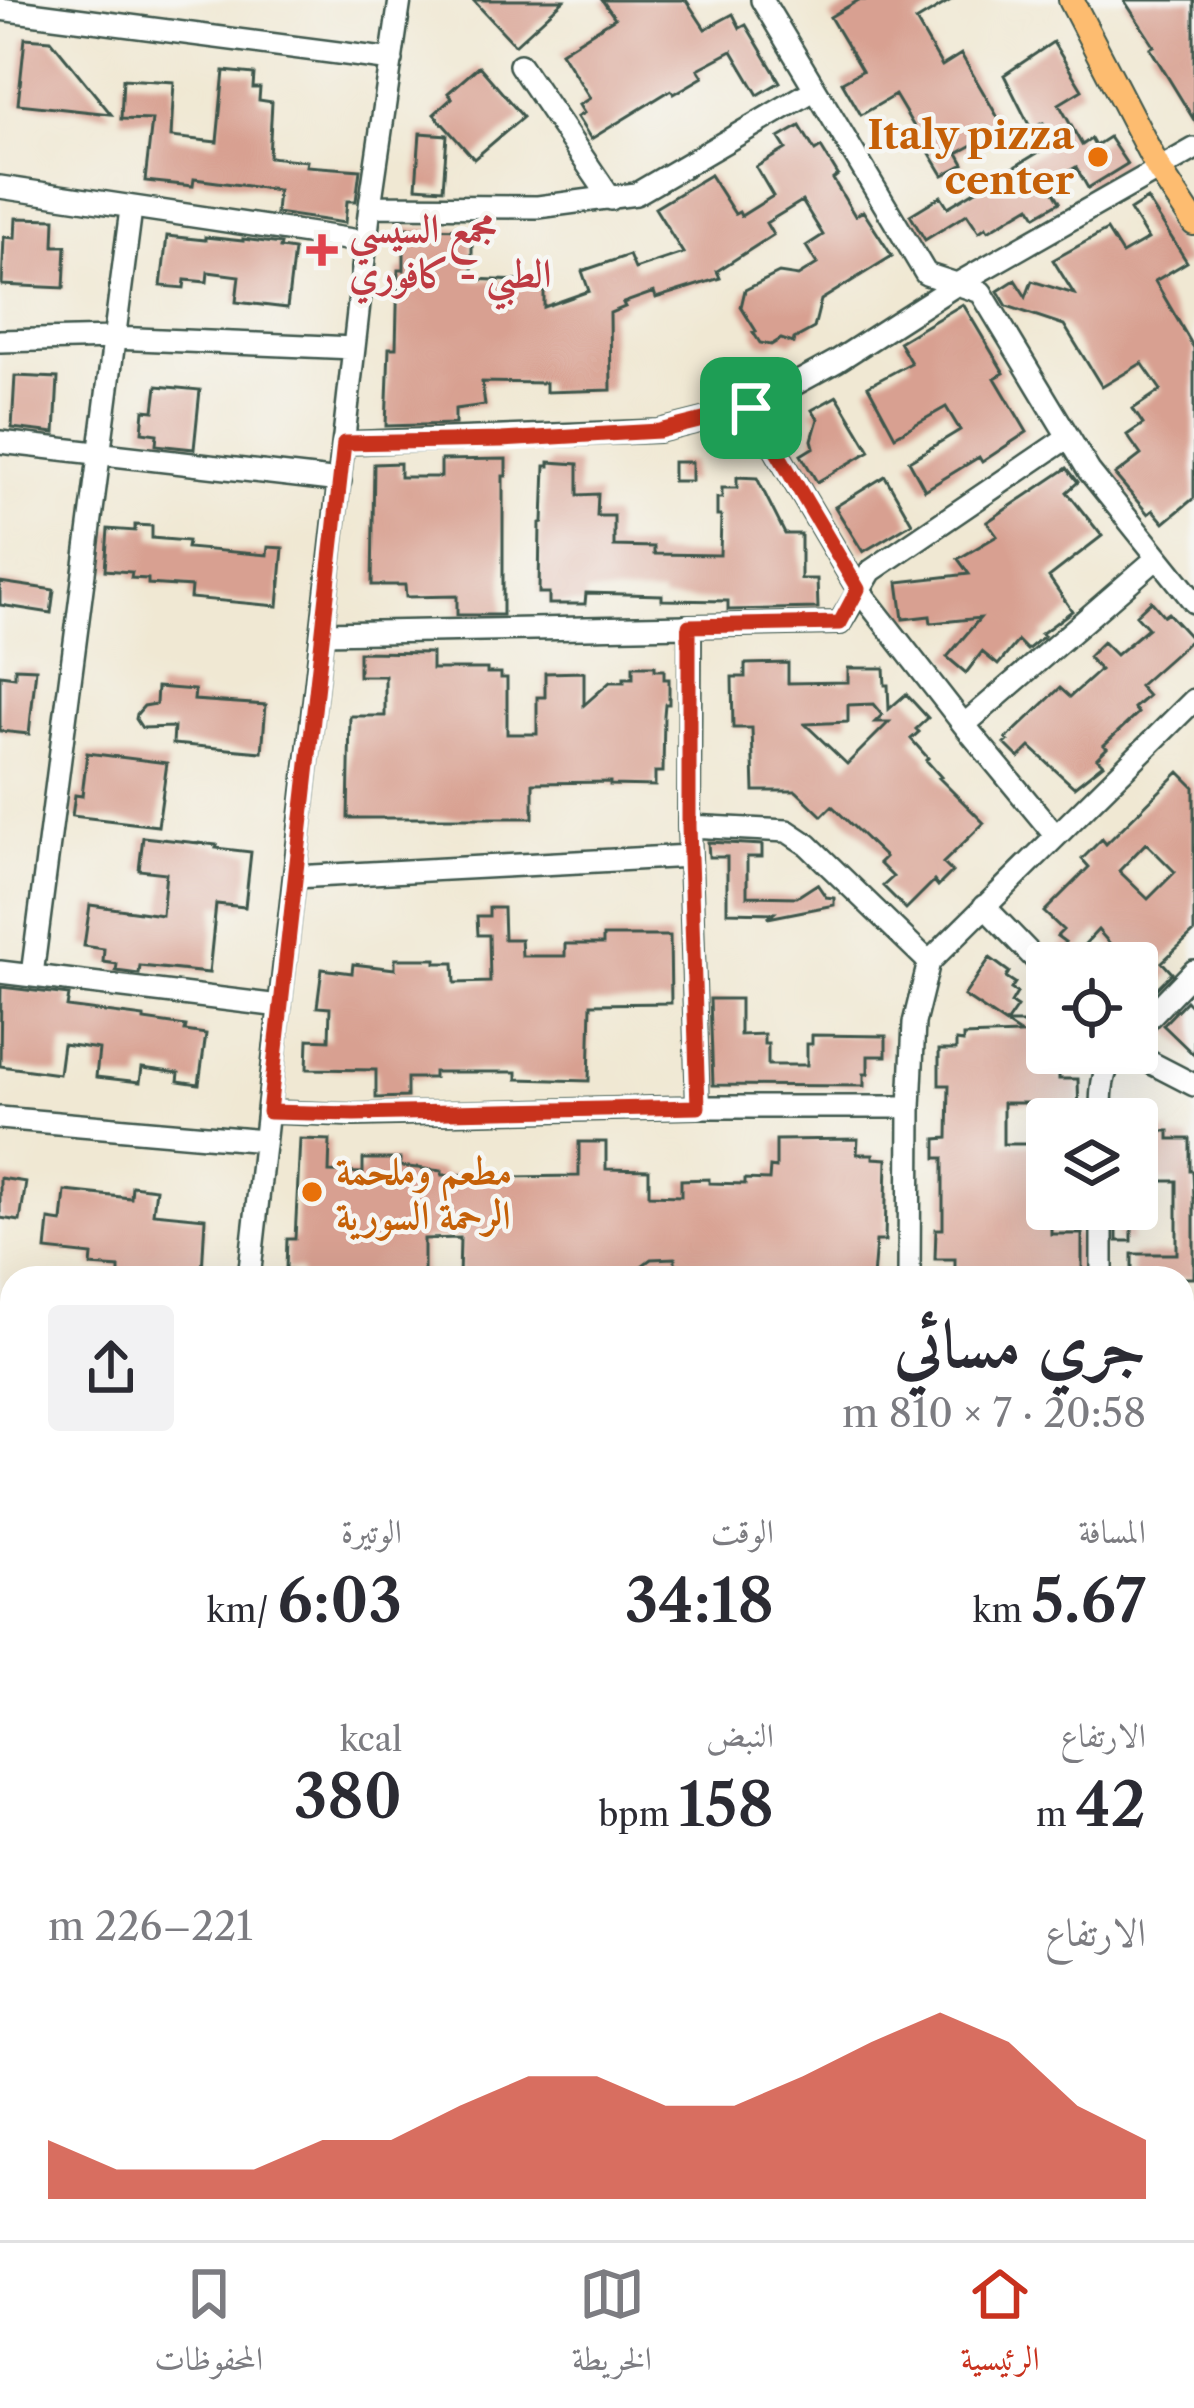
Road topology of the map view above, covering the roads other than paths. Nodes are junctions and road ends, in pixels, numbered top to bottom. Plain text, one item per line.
1 (400, 0) edge
2 (1071, 0) edge
3 (774, 4) edge
4 (0, 9) edge
5 (392, 60) junction
6 (520, 65) dead end
7 (814, 90) junction
8 (1194, 149) edge
9 (1158, 168) junction
10 (0, 187) edge
11 (611, 200) junction
12 (370, 206) junction
13 (130, 208) junction
14 (1194, 224) edge
15 (366, 242) junction
16 (957, 284) junction
17 (113, 338) junction
18 (0, 341) edge
19 (354, 348) junction
20 (751, 408) junction
21 (1068, 437) junction
22 (0, 442) edge
23 (344, 443) junction
24 (99, 452) junction
25 (340, 482) junction
26 (1157, 558) junction
27 (858, 589) junction
28 (1194, 602) edge
29 (689, 626) junction
30 (322, 633) junction
31 (1194, 700) edge
32 (964, 725) junction
33 (689, 826) junction
34 (1055, 835) junction
35 (690, 856) junction
36 (295, 877) junction
37 (984, 906) junction
38 (1026, 949) edge
39 (929, 962) junction
40 (1194, 971) edge
41 (0, 972) edge
42 (32, 975) junction
43 (280, 1006) junction
44 (1158, 1008) edge
45 (1158, 1066) edge
46 (1194, 1085) edge
47 (698, 1107) junction
48 (910, 1107) junction
49 (269, 1112) junction
50 (0, 1118) edge
51 (264, 1141) junction
52 (1102, 1230) edge
53 (251, 1266) edge
54 (909, 1266) edge
55 (1102, 1266) edge

1 - 5 street
2 - 9 main road
3 - 7 street
4 - 5 street
5 - 12 street
6 - 11 street
7 - 11 street
7 - 16 street
8 - 9 street
9 - 14 main road
9 - 16 street
10 - 13 street
11 - 12 street
12 - 15 street
13 - 15 street
13 - 17 street
15 - 19 street
16 - 20 street
16 - 21 street
17 - 18 street
17 - 19 street
17 - 24 street
19 - 23 street
20 - 23 street
20 - 27 street
21 - 26 street
21 - 27 street
22 - 24 street
23 - 25 street
24 - 25 street
24 - 42 street
25 - 30 street
26 - 28 street
26 - 32 street
27 - 29 street
27 - 32 street
29 - 30 street
29 - 33 street
30 - 36 street
31 - 34 street
32 - 34 street
33 - 35 street
33 - 39 street
34 - 37 street
35 - 36 street
35 - 47 street
36 - 43 street
37 - 38 street
37 - 39 street
39 - 48 street
40 - 44 street
41 - 42 street
42 - 43 street
43 - 49 street
45 - 46 street
47 - 48 street
47 - 49 street
48 - 54 street
49 - 51 street
50 - 51 street
51 - 53 street
52 - 55 street

